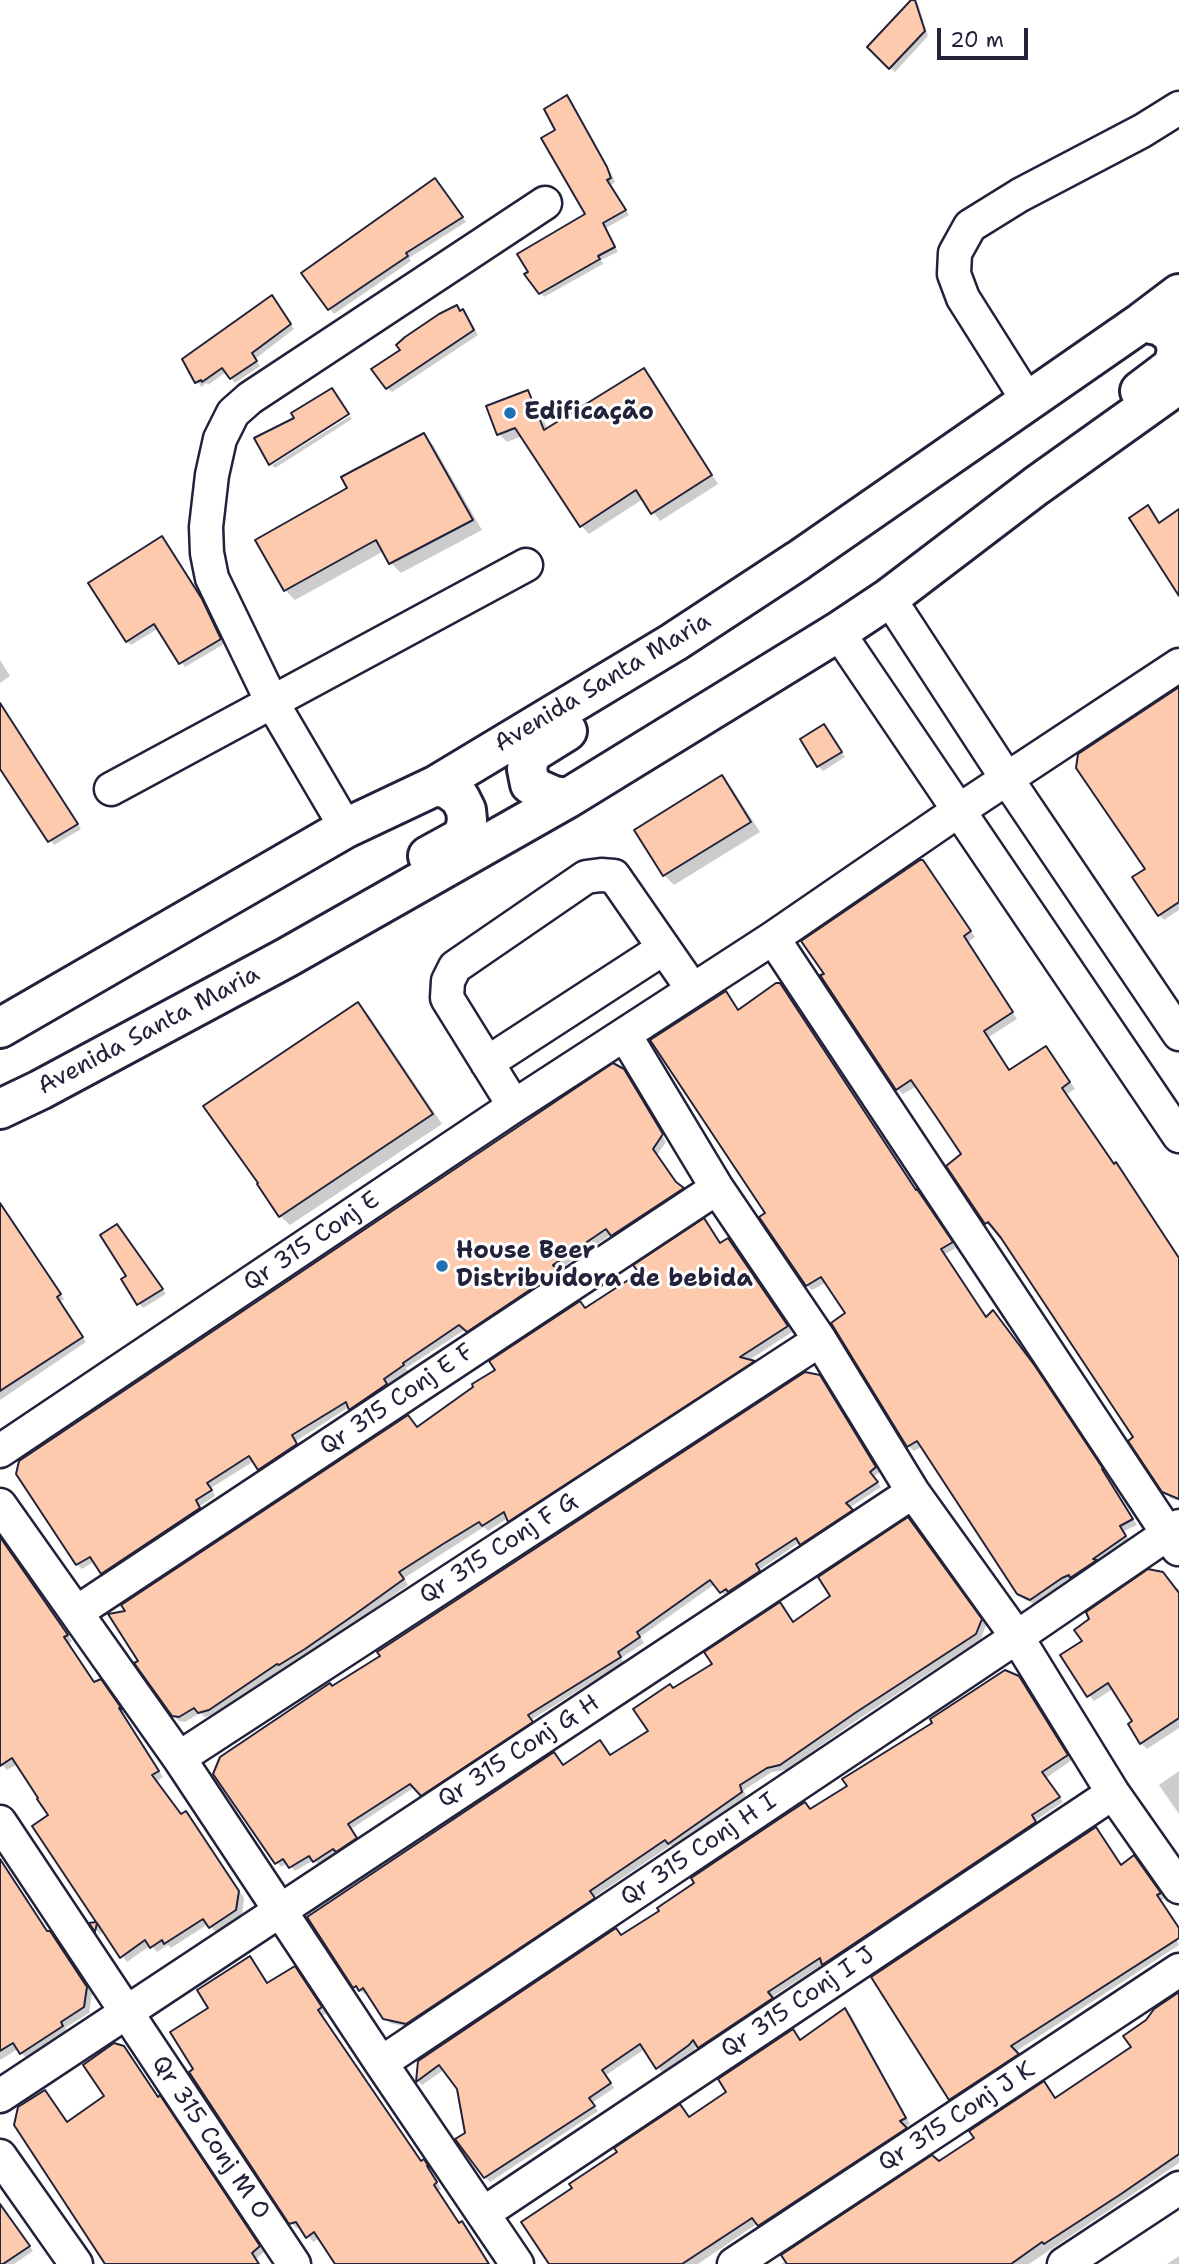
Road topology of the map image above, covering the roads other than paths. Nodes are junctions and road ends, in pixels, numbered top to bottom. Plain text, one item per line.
1 (1179, 108) edge
2 (545, 203) dead end
3 (1179, 294) edge
4 (1142, 322) junction
5 (1179, 384) edge
6 (1028, 401) junction
7 (1035, 486) junction
8 (526, 565) dead end
9 (889, 598) junction
10 (838, 632) junction
11 (674, 642) junction
12 (1179, 665) edge
13 (272, 702) junction
14 (1007, 779) junction
15 (435, 786) junction
16 (111, 789) dead end
17 (568, 798) junction
18 (957, 811) junction
19 (346, 828) junction
20 (773, 938) junction
21 (664, 948) junction
22 (286, 958) junction
23 (693, 990) junction
24 (0, 1028) edge
25 (1179, 1034) edge
26 (625, 1035) junction
27 (487, 1063) junction
28 (514, 1106) junction
29 (0, 1109) edge
30 (1179, 1136) edge
31 (717, 1188) junction
32 (820, 1340) junction
33 (0, 1451) edge
34 (913, 1492) junction
35 (0, 1505) edge
36 (1175, 1537) edge
37 (77, 1612) junction
38 (1017, 1637) junction
39 (179, 1758) junction
40 (1113, 1793) junction
41 (0, 1822) edge
42 (1179, 1887) edge
43 (280, 1910) junction
44 (1179, 1970) edge
45 (125, 2012) junction
46 (381, 2063) junction
47 (0, 2096) edge
48 (0, 2156) edge
49 (1179, 2188) edge
50 (484, 2213) junction
51 (76, 2264) edge
52 (294, 2264) edge
53 (517, 2264) edge
54 (734, 2264) edge
55 (1064, 2264) edge

1 - 6 street
2 - 13 street
3 - 4 main road, Avenida Santa Maria
4 - 6 main road, Avenida Santa Maria
4 - 7 main road
5 - 7 main road, Avenida Santa Maria
6 - 11 main road, Avenida Santa Maria
7 - 9 main road, Avenida Santa Maria
8 - 13 street
9 - 10 main road, Avenida Santa Maria
9 - 14 street
10 - 17 main road, Avenida Santa Maria
10 - 18 street
11 - 15 main road, Avenida Santa Maria
11 - 17 main road
12 - 14 street, Qr 315 Conj E
13 - 16 street
13 - 19 street
14 - 18 street, Qr 315 Conj E
14 - 25 street
15 - 19 main road, Avenida Santa Maria
15 - 22 main road
17 - 22 main road, Avenida Santa Maria
18 - 20 street, Qr 315 Conj E
18 - 30 street
19 - 24 main road, Avenida Santa Maria
20 - 23 street, Qr 315 Conj E
20 - 36 street
21 - 23 street
21 - 27 street
21 - 27 street
22 - 29 main road, Avenida Santa Maria
23 - 26 street, Qr 315 Conj E
26 - 28 street, Qr 315 Conj E
26 - 31 street
27 - 28 street
28 - 33 street, Qr 315 Conj E
31 - 32 street
31 - 37 street, Qr 315 Conj E F
32 - 34 street
32 - 39 street, Qr 315 Conj F G
34 - 38 street
34 - 43 street, Qr 315 Conj G H
35 - 37 street
36 - 38 street, Qr 315 Conj H I
37 - 39 street
38 - 40 street
38 - 46 street, Qr 315 Conj H I
39 - 43 street
40 - 42 street
40 - 50 street, Qr 315 Conj I J
41 - 45 street, Qr 315 Conj M O
43 - 45 street, Qr 315 Conj G H
43 - 46 street
44 - 54 street, Qr 315 Conj J K
45 - 47 street, Qr 315 Conj G H
45 - 52 street, Qr 315 Conj M O
46 - 50 street
48 - 51 street
49 - 55 street
50 - 53 street

